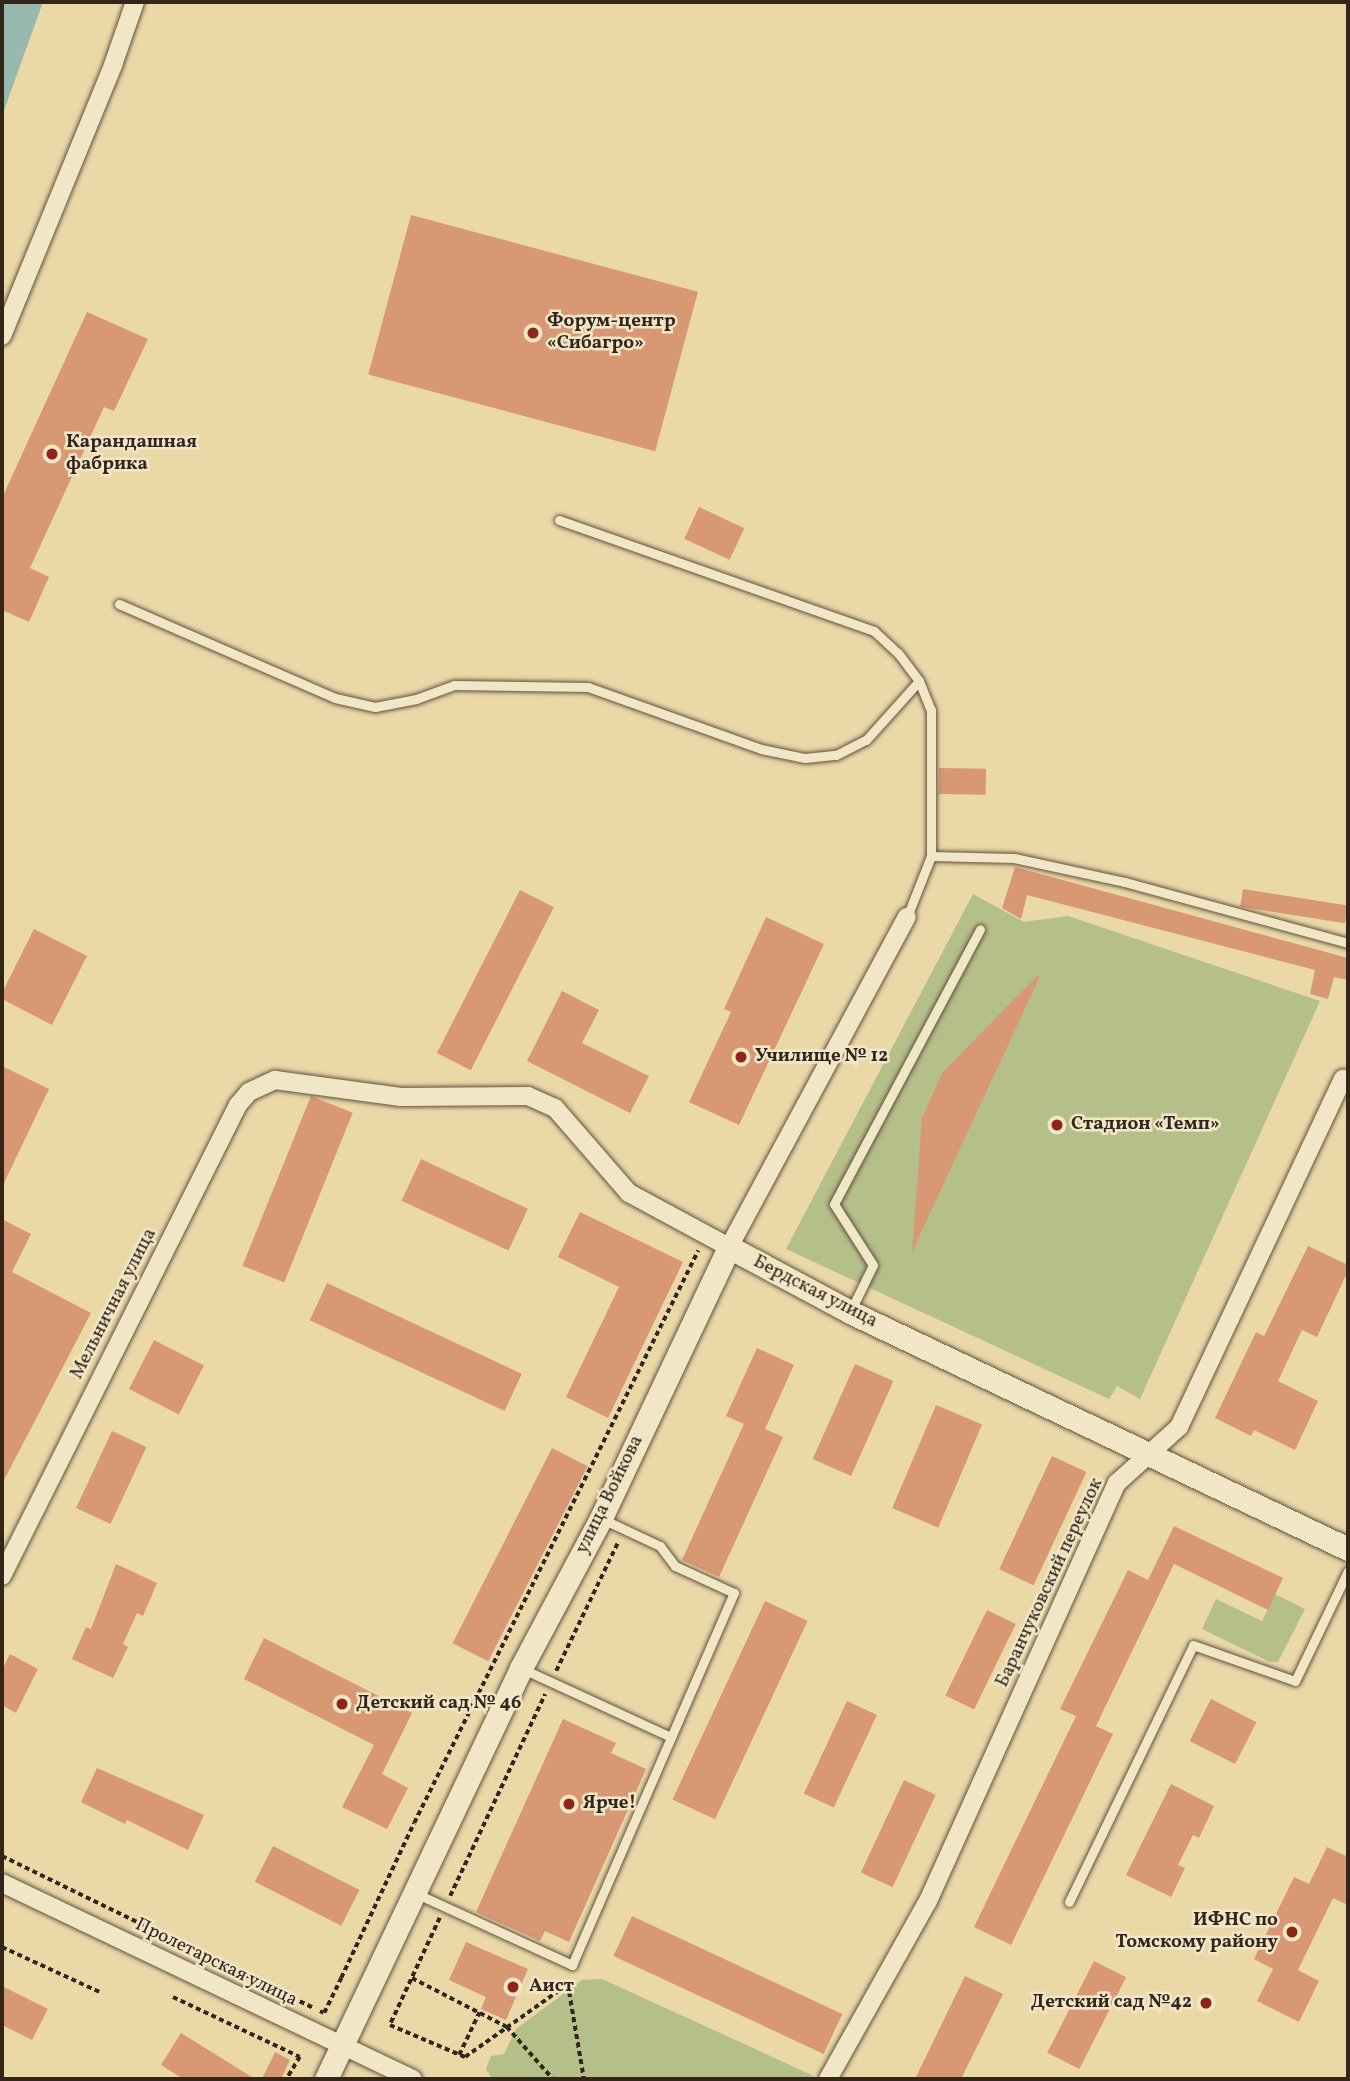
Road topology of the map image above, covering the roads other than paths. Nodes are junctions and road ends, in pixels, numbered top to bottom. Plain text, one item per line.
1 (135, 2) edge
2 (2, 336) edge
3 (559, 520) dead end
4 (119, 604) dead end
5 (919, 681) junction
6 (931, 856) junction
7 (907, 917) joint
8 (980, 929) dead end
9 (1348, 943) edge
10 (1343, 1079) dead end
11 (289, 1081) joint
12 (729, 1247) junction
13 (850, 1312) junction
14 (1149, 1455) junction
15 (601, 1518) junction
16 (1348, 1549) edge
17 (1348, 1571) edge
18 (2, 1576) edge
19 (521, 1668) junction
20 (671, 1737) junction
21 (2, 1883) edge
22 (414, 1892) junction
23 (1069, 1902) dead end
24 (341, 2046) junction
25 (326, 2079) edge
26 (413, 2079) edge
27 (828, 2079) edge

1 - 2 street
3 - 5 lane
4 - 5 lane
5 - 6 lane
6 - 7 lane
6 - 9 lane
7 - 12 street, улица Войкова
8 - 13 lane
10 - 14 street, Баранчуковский переулок
11 - 12 street, Бердская улица
11 - 18 street, Мельничная улица
12 - 13 street, Бердская улица
12 - 15 street, улица Войкова
13 - 14 street, Бердская улица
14 - 16 street, Бердская улица
14 - 27 street, Баранчуковский переулок
15 - 19 street, улица Войкова
15 - 20 lane
17 - 23 lane
19 - 20 lane
19 - 22 street, улица Войкова
20 - 22 lane
21 - 24 street, Пролетарская улица
22 - 24 street, улица Войкова
24 - 25 street, улица Войкова
24 - 26 street, Пролетарская улица

